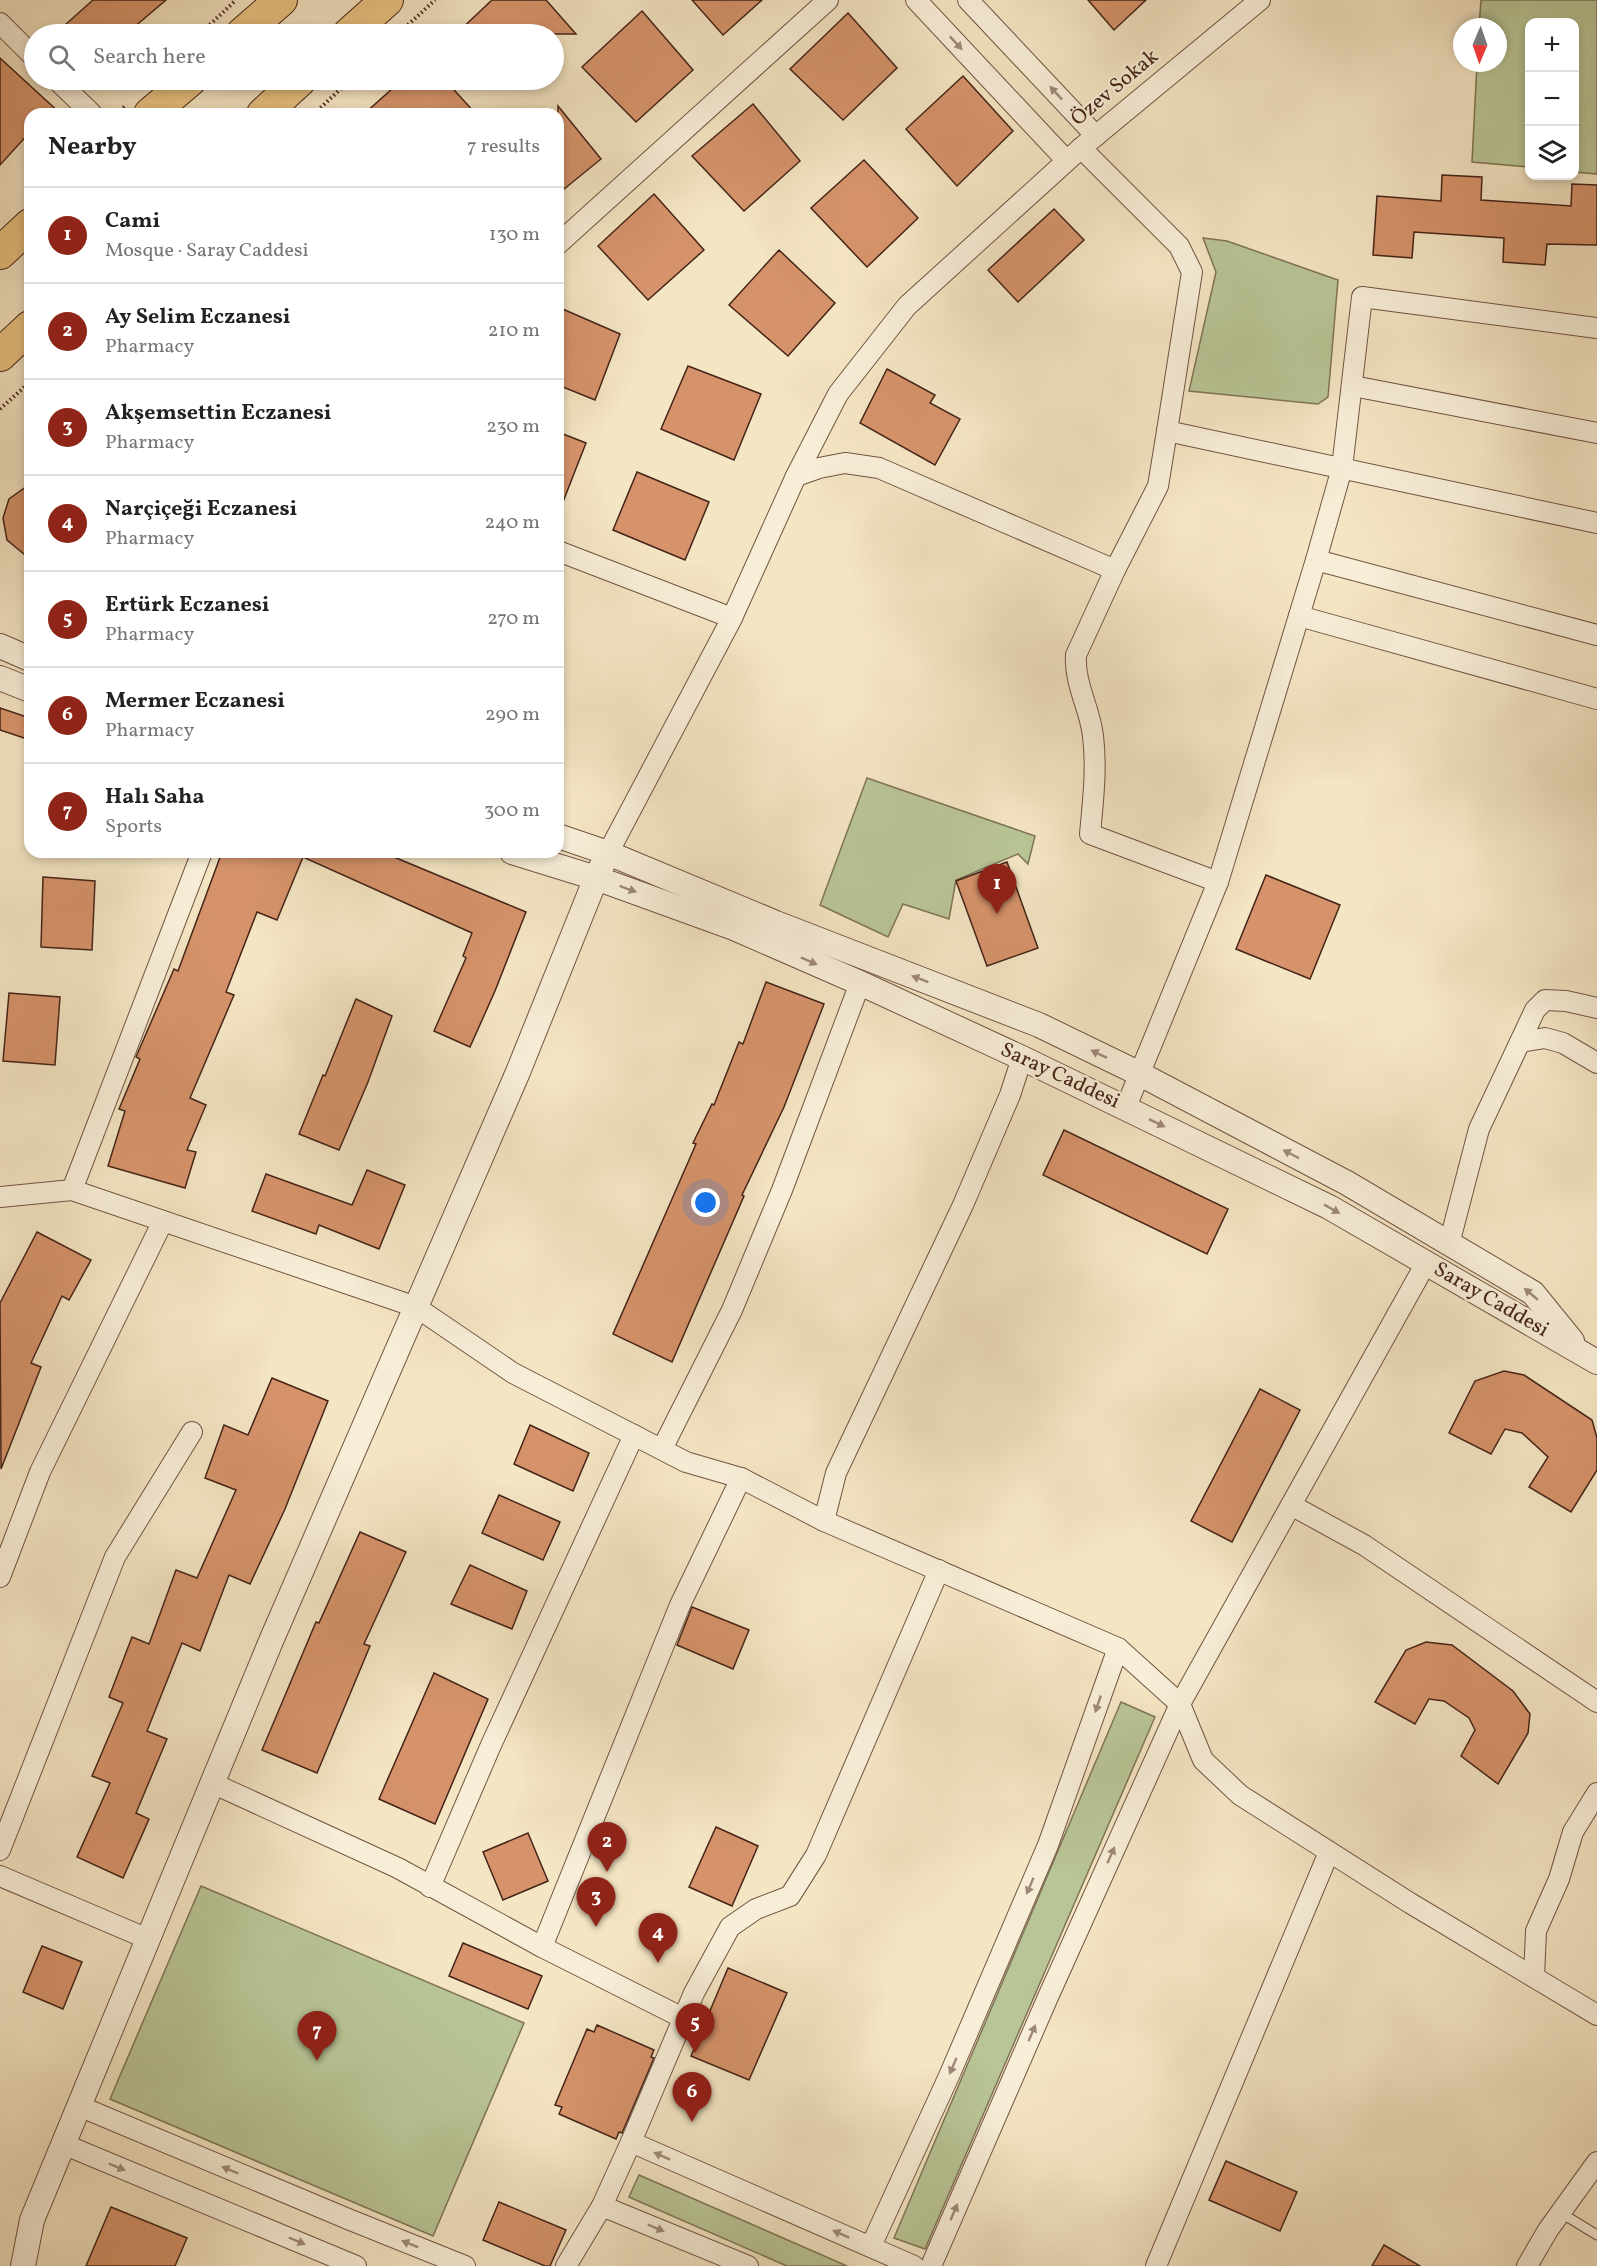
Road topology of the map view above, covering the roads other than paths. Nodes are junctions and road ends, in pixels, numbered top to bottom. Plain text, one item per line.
1 (281, 0) edge
2 (387, 0) edge
3 (828, 0) edge
4 (916, 0) edge
5 (968, 0) edge
6 (1260, 0) edge
7 (0, 23) edge
8 (253, 24) edge
9 (361, 24) edge
10 (24, 47) edge
11 (67, 90) edge
12 (178, 90) edge
13 (289, 90) edge
14 (86, 108) edge
15 (157, 108) edge
16 (270, 108) edge
17 (1081, 148) junction
18 (24, 231) edge
19 (564, 238) edge
20 (0, 253) edge
21 (1597, 328) edge
22 (24, 333) edge
23 (0, 355) edge
24 (1353, 386) junction
25 (1167, 431) junction
26 (1597, 433) edge
27 (1342, 468) junction
28 (796, 476) junction
29 (1597, 523) edge
30 (564, 554) edge
31 (1316, 560) junction
32 (1115, 570) junction
33 (1299, 616) junction
34 (732, 618) junction
35 (1597, 635) edge
36 (0, 646) edge
37 (24, 656) edge
38 (0, 678) edge
39 (24, 688) edge
40 (1597, 699) edge
41 (564, 838) edge
42 (608, 853) junction
43 (200, 858) edge
44 (531, 858) edge
45 (596, 878) junction
46 (1218, 882) junction
47 (860, 983) junction
48 (1597, 1008) edge
49 (1520, 1042) junction
50 (1022, 1058) junction
51 (1597, 1062) edge
52 (1140, 1074) junction
53 (1126, 1107) junction
54 (72, 1190) junction
55 (0, 1197) edge
56 (163, 1221) junction
57 (1449, 1244) junction
58 (1426, 1263) junction
59 (416, 1307) junction
60 (1590, 1358) edge
61 (192, 1432) dead end
62 (634, 1435) junction
63 (662, 1449) junction
64 (741, 1478) junction
65 (1291, 1505) junction
66 (824, 1521) junction
67 (939, 1570) junction
68 (0, 1577) edge
69 (1118, 1648) junction
70 (1597, 1702) edge
71 (1180, 1704) junction
72 (212, 1783) junction
73 (1597, 1793) edge
74 (0, 1850) edge
75 (1329, 1852) junction
76 (0, 1875) edge
77 (430, 1887) junction
78 (148, 1939) junction
79 (542, 1947) junction
80 (1534, 1977) junction
81 (1597, 2015) edge
82 (684, 2018) junction
83 (79, 2106) junction
84 (632, 2142) junction
85 (63, 2144) junction
86 (1597, 2162) edge
87 (602, 2206) junction
88 (1560, 2213) junction
89 (1597, 2235) edge
90 (871, 2246) junction
91 (23, 2266) edge
92 (356, 2266) edge
93 (465, 2266) edge
94 (566, 2266) edge
95 (748, 2266) edge
96 (914, 2266) edge
97 (931, 2266) edge
98 (1156, 2266) edge
99 (1527, 2266) edge

1 - 8 highway
2 - 9 highway
3 - 19 street
4 -> 17 street
17 -> 5 street
6 - 17 street, Özev Sokak
7 - 10 street
11 - 14 street
12 - 15 highway
13 - 16 highway
17 - 25 street, Özev Sokak
17 - 28 street
18 - 20 highway
21 - 24 street
22 - 23 highway
24 - 26 street
24 - 27 street
25 - 27 street
25 - 32 street, Özev Sokak
27 - 29 street
27 - 31 street
28 - 32 street
28 - 34 street
30 - 34 street
31 - 33 street
31 - 35 street
32 - 46 street, Özev Sokak
33 - 40 street
33 - 46 street
34 - 42 street
36 - 37 street
38 - 39 street
41 - 42 street, Saray Caddesi
42 - 45 street
52 -> 42 street, Saray Caddesi
43 - 54 street
44 - 45 street, Saray Caddesi
45 -> 47 street, Saray Caddesi
45 - 59 street
46 - 52 street
47 - 50 street, Saray Caddesi
47 - 63 street
48 - 49 street
49 - 51 street
49 - 57 street
50 - 53 street, Saray Caddesi
50 - 66 street
52 - 53 street
57 -> 52 street, Saray Caddesi
53 -> 58 street, Saray Caddesi
54 - 55 street
54 - 56 street
56 - 59 street
56 - 68 street
60 -> 57 street, Saray Caddesi
58 - 60 street, Saray Caddesi
58 - 65 street
59 - 62 street
59 - 72 street
61 - 74 street
62 - 63 street
62 - 77 street
63 - 64 street
64 - 66 street
64 - 79 street
65 - 70 street
65 - 71 street
66 - 67 street
67 - 69 street
67 - 82 street
69 - 71 street
69 -> 90 street
71 - 75 street
97 -> 71 street
72 - 77 street
72 - 78 street
73 - 80 street
75 - 80 street
75 - 98 street
76 - 78 street
77 - 79 street
78 - 83 street
79 - 82 street
80 - 81 street
82 - 84 street
83 - 85 street
93 -> 83 street
84 - 87 street
90 -> 84 street
85 - 91 street
85 -> 92 street
86 - 88 street
87 - 94 street
87 -> 95 street
88 - 89 lane
88 - 99 street
90 - 96 street

